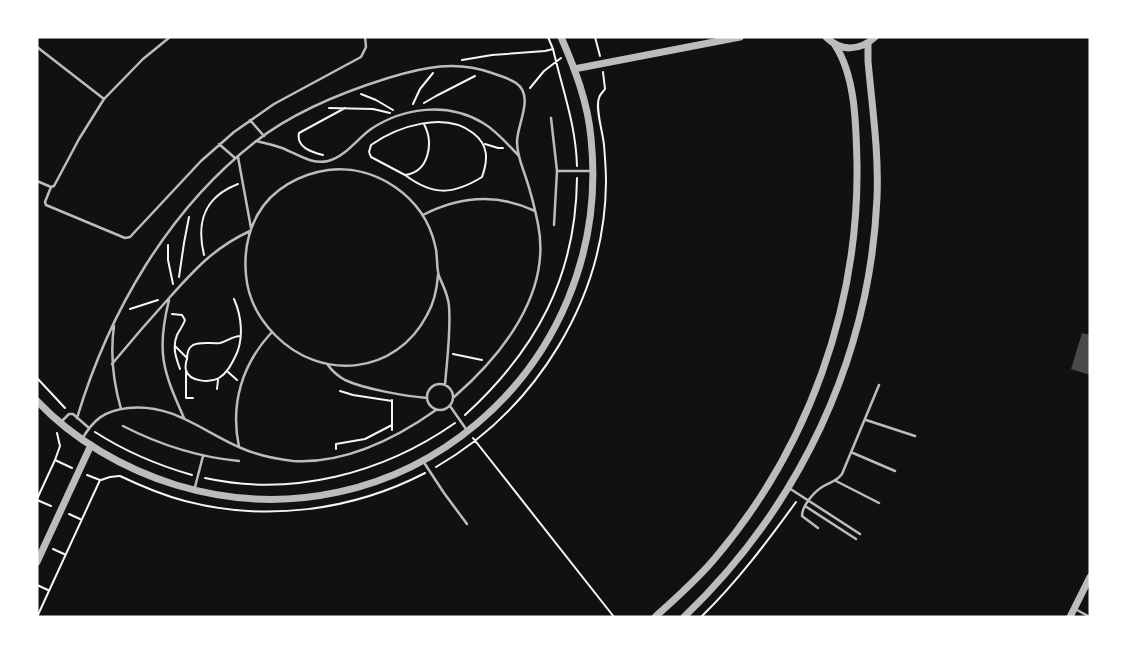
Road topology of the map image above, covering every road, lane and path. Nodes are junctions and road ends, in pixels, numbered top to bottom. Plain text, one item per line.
1 (170, 37) edge
2 (365, 37) edge
3 (548, 37) edge
4 (561, 37) edge
5 (740, 37) edge
6 (875, 37) edge
7 (825, 38) edge
8 (869, 43) junction
9 (835, 45) junction
10 (37, 47) edge
11 (553, 49) dead end
12 (569, 55) junction
13 (439, 66) junction
14 (574, 69) junction
15 (485, 71) junction
16 (349, 92) junction
17 (525, 94) junction
18 (104, 99) junction
19 (314, 107) junction
20 (345, 108) junction
21 (418, 110) junction
22 (410, 111) junction
23 (398, 115) junction
24 (551, 118) dead end
25 (250, 120) junction
26 (424, 124) junction
27 (264, 136) junction
28 (256, 141) junction
29 (219, 144) junction
30 (484, 144) junction
31 (509, 145) junction
32 (519, 156) junction
33 (338, 157) junction
34 (237, 158) junction
35 (593, 171) junction
36 (557, 172) junction
37 (405, 175) junction
38 (37, 181) edge
39 (243, 183) junction
40 (471, 184) junction
41 (51, 187) junction
42 (398, 189) junction
43 (475, 198) junction
44 (195, 199) junction
45 (535, 211) junction
46 (422, 215) junction
47 (554, 225) dead end
48 (251, 230) junction
49 (168, 233) junction
50 (205, 260) junction
51 (438, 275) junction
52 (178, 287) junction
53 (175, 291) junction
54 (170, 297) junction
55 (234, 299) dead end
56 (166, 313) junction
57 (117, 316) junction
58 (115, 321) junction
59 (272, 332) junction
60 (240, 336) junction
61 (175, 346) junction
62 (448, 353) junction
63 (187, 357) junction
64 (490, 362) junction
65 (112, 364) junction
66 (328, 365) junction
67 (186, 367) junction
68 (180, 369) junction
69 (186, 371) junction
70 (228, 371) junction
71 (166, 376) junction
72 (37, 378) edge
73 (218, 379) junction
74 (241, 383) junction
75 (445, 385) junction
76 (880, 385) dead end
77 (217, 389) dead end
78 (340, 391) dead end
79 (391, 392) junction
80 (454, 397) junction
81 (193, 398) dead end
82 (427, 398) junction
83 (37, 401) edge
84 (392, 401) junction
85 (450, 406) junction
86 (121, 409) junction
87 (436, 410) junction
88 (71, 414) junction
89 (78, 418) junction
90 (184, 418) junction
91 (866, 420) junction
92 (60, 422) junction
93 (392, 425) junction
94 (123, 426) dead end
95 (89, 428) junction
96 (57, 431) dead end
97 (467, 431) junction
98 (915, 436) dead end
99 (392, 437) junction
100 (82, 439) junction
101 (90, 445) junction
102 (239, 447) junction
103 (852, 452) junction
104 (203, 456) junction
105 (336, 457) junction
106 (55, 460) dead end
107 (239, 461) dead end
108 (423, 461) junction
109 (895, 471) dead end
110 (836, 481) junction
111 (789, 488) junction
112 (195, 491) junction
113 (800, 496) junction
114 (808, 501) junction
115 (880, 503) dead end
116 (805, 506) junction
117 (467, 524) dead end
118 (818, 528) dead end
119 (860, 534) dead end
120 (856, 539) dead end
121 (37, 562) edge
122 (1090, 577) edge
123 (37, 584) edge
124 (49, 590) dead end
125 (1074, 609) junction
126 (614, 617) edge
127 (655, 617) edge
128 (684, 617) edge
129 (701, 617) edge
130 (1070, 617) edge
131 (1090, 617) edge

1 - 18 lane
2 - 25 lane
3 - 11 path
4 - 12 street
5 - 14 street
6 - 8 street
7 - 9 street
8 - 9 street
8 - 111 street
9 - 127 street
10 - 18 lane
12 - 14 street
12 - 17 path
13 - 15 lane
13 - 16 lane
13 - 22 path
14 - 35 street
15 - 17 lane
15 - 21 path
16 - 19 lane
16 - 23 path
17 - 32 lane
18 - 41 lane
19 - 20 path
19 - 27 lane
20 - 23 path
20 - 33 path
21 - 22 lane
21 - 31 lane
22 - 23 lane
23 - 33 lane
24 - 36 lane
25 - 27 lane
25 - 29 lane
26 - 30 path
26 - 37 path
26 - 37 path
27 - 28 lane
28 - 33 lane
28 - 34 lane
29 - 34 lane
29 - 41 lane
30 - 31 path
30 - 40 path
31 - 32 lane
32 - 45 lane
34 - 39 lane
34 - 44 lane
35 - 36 lane
35 - 97 street
36 - 47 lane
37 - 40 path
37 - 42 path
38 - 41 lane
39 - 48 lane
39 - 50 path
40 - 43 path
42 - 46 lane
42 - 48 lane
43 - 45 lane
43 - 46 lane
44 - 49 lane
44 - 52 path
45 - 64 lane
46 - 51 lane
48 - 50 lane
48 - 59 lane
49 - 53 path
49 - 57 lane
50 - 52 lane
51 - 62 lane
51 - 66 lane
52 - 53 lane
53 - 54 lane
54 - 56 lane
54 - 57 path
54 - 65 lane
55 - 60 path
56 - 61 path
56 - 71 lane
57 - 58 lane
58 - 65 lane
58 - 89 lane
59 - 66 lane
59 - 74 lane
60 - 63 path
60 - 70 path
61 - 63 path
61 - 68 path
62 - 64 path
62 - 75 lane
63 - 67 path
64 - 80 lane
65 - 86 lane
66 - 79 lane
67 - 68 path
67 - 69 path
68 - 71 path
69 - 73 path
69 - 81 path
70 - 73 path
70 - 74 path
71 - 90 lane
72 - 88 path
73 - 77 path
74 - 102 lane
75 - 80 lane
75 - 82 lane
76 - 91 lane
78 - 84 path
79 - 82 lane
79 - 84 path
80 - 85 lane
82 - 87 lane
83 - 92 street
84 - 93 path
85 - 87 lane
85 - 97 lane
86 - 90 lane
86 - 95 lane
87 - 99 lane
88 - 89 lane
88 - 92 lane
89 - 95 lane
90 - 102 lane
91 - 98 lane
91 - 103 lane
92 - 100 street
93 - 99 path
93 - 105 path
94 - 104 lane
95 - 100 lane
96 - 106 path
97 - 108 street
97 - 126 path
99 - 105 lane
100 - 101 street
101 - 112 street
101 - 121 street
102 - 105 lane
103 - 109 lane
103 - 110 lane
104 - 107 lane
104 - 112 lane
108 - 112 street
108 - 117 lane
110 - 114 lane
110 - 115 lane
111 - 113 lane
111 - 128 street
113 - 114 lane
113 - 129 path
114 - 116 lane
114 - 119 lane
116 - 118 lane
116 - 120 lane
122 - 125 street
123 - 124 path
125 - 130 street
125 - 131 lane

